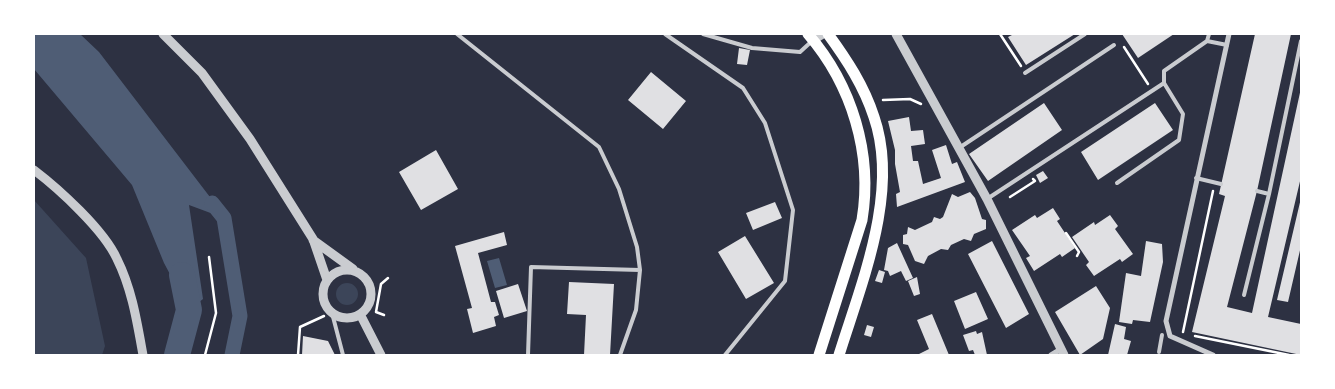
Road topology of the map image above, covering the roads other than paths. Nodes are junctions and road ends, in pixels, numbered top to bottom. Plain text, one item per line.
1 (163, 34) edge
2 (457, 34) edge
3 (665, 34) edge
4 (703, 34) edge
5 (828, 34) edge
6 (896, 34) edge
7 (1085, 34) edge
8 (1209, 34) edge
9 (1229, 34) edge
10 (815, 36) edge
11 (1301, 40) edge
12 (1207, 41) junction
13 (1114, 45) dead end
14 (1227, 45) junction
15 (1025, 73) dead end
16 (1164, 83) junction
17 (958, 148) junction
18 (34, 170) edge
19 (1196, 178) junction
20 (1117, 183) dead end
21 (1221, 184) dead end
22 (1257, 191) dead end
23 (1270, 194) junction
24 (987, 199) junction
25 (313, 240) junction
26 (354, 270) junction
27 (640, 270) junction
28 (327, 280) junction
29 (1244, 295) dead end
30 (362, 312) junction
31 (332, 313) junction
32 (1170, 336) junction
33 (1063, 352) edge
34 (1159, 352) dead end
35 (143, 355) edge
36 (343, 355) edge
37 (381, 355) edge
38 (528, 355) edge
39 (620, 355) edge
40 (725, 355) edge
41 (819, 355) edge
42 (839, 355) edge
43 (1050, 355) edge
44 (1213, 355) edge

1 - 25 street
2 - 27 lane
3 - 40 lane
4 - 10 lane
5 - 42 main road
6 - 17 street
7 - 15 lane
8 - 12 lane
9 - 14 street
10 - 41 main road
11 - 23 lane
12 - 14 lane
12 - 16 lane
13 - 17 lane
14 - 19 street
16 - 20 lane
16 - 24 lane
17 - 24 street
18 - 35 street
19 - 21 lane
19 - 32 street
22 - 23 lane
23 - 29 lane
24 - 33 street
25 - 26 street
25 - 28 street
26 - 28 street
26 - 30 street
27 - 38 lane
27 - 39 lane
28 - 31 street
30 - 31 street
30 - 37 street
31 - 36 lane
32 - 34 lane
32 - 44 street
33 - 43 street

